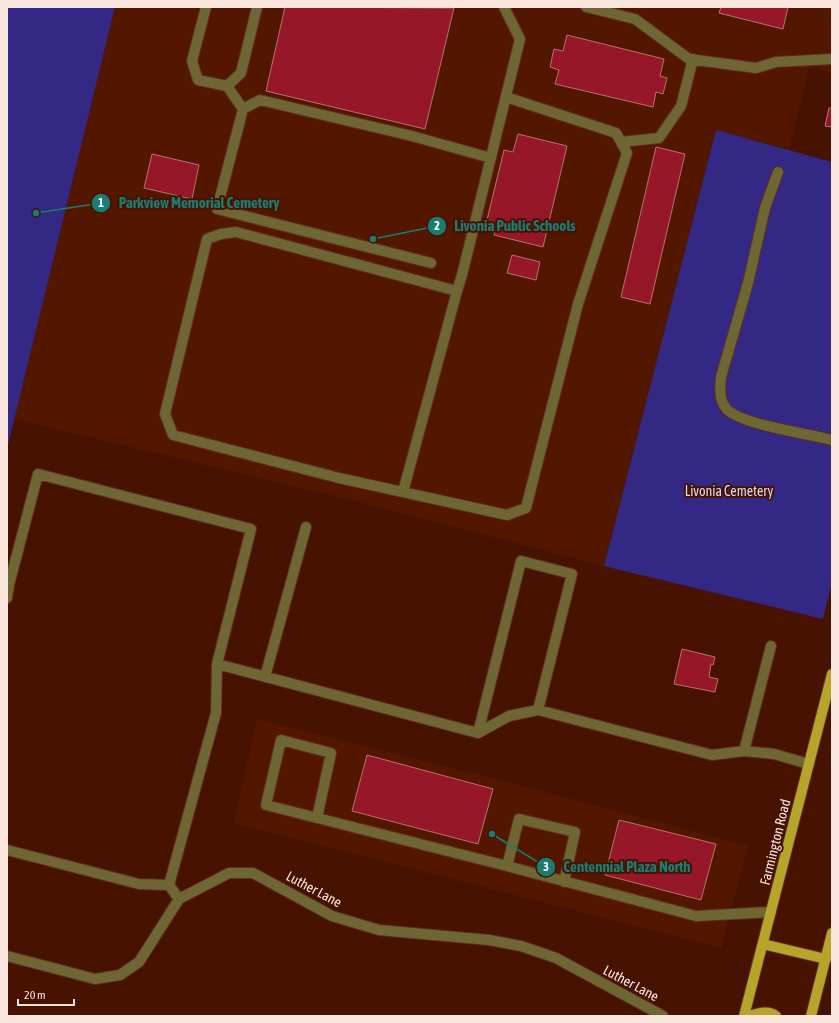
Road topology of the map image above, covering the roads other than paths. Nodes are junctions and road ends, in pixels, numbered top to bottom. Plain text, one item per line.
1 (206, 7) edge
2 (257, 7) edge
3 (586, 7) edge
4 (507, 8) edge
5 (693, 59) junction
6 (832, 59) edge
7 (227, 86) junction
8 (506, 97) junction
9 (243, 109) junction
10 (621, 142) junction
11 (491, 158) junction
12 (778, 172) dead end
13 (431, 263) dead end
14 (457, 291) junction
15 (832, 440) edge
16 (403, 492) junction
17 (306, 527) dead end
18 (8, 585) edge
19 (7, 598) edge
20 (771, 646) dead end
21 (217, 664) junction
22 (832, 674) edge
23 (265, 677) junction
24 (829, 701) edge
25 (538, 710) junction
26 (478, 733) junction
27 (744, 751) junction
28 (809, 764) junction
29 (317, 818) junction
30 (7, 850) edge
31 (507, 866) junction
32 (564, 882) junction
33 (169, 885) junction
34 (180, 899) junction
35 (771, 912) junction
36 (832, 933) edge
37 (763, 944) junction
38 (7, 956) edge
39 (829, 960) edge
40 (663, 1016) edge
41 (744, 1016) edge
42 (748, 1016) edge
43 (776, 1016) edge
44 (811, 1016) edge

1 - 7 street
2 - 7 street
3 - 5 street
4 - 8 street
5 - 6 street
5 - 10 street
7 - 9 street
8 - 10 street
8 - 11 street
9 - 11 street
9 - 13 street
10 - 16 street
11 - 14 street
12 - 15 street
14 - 16 street
14 - 16 street
17 - 23 street
18 - 19 street
18 - 21 street
20 - 27 street
21 - 23 street
21 - 33 street
22 - 24 main road, Farmington Road
23 - 26 street
24 - 28 main road, Farmington Road
25 - 26 street
25 - 26 street
25 - 27 street
27 - 28 street
28 - 35 main road, Farmington Road
29 - 29 street
29 - 31 street
30 - 33 street
31 - 32 street
31 - 32 street
32 - 35 street
33 - 34 street
34 - 38 street, Luther Lane
34 - 40 street, Luther Lane
35 - 37 main road, Farmington Road
36 - 39 main road
37 - 39 main road
37 - 41 main road, Farmington Road
39 - 44 main road
42 - 43 main road

